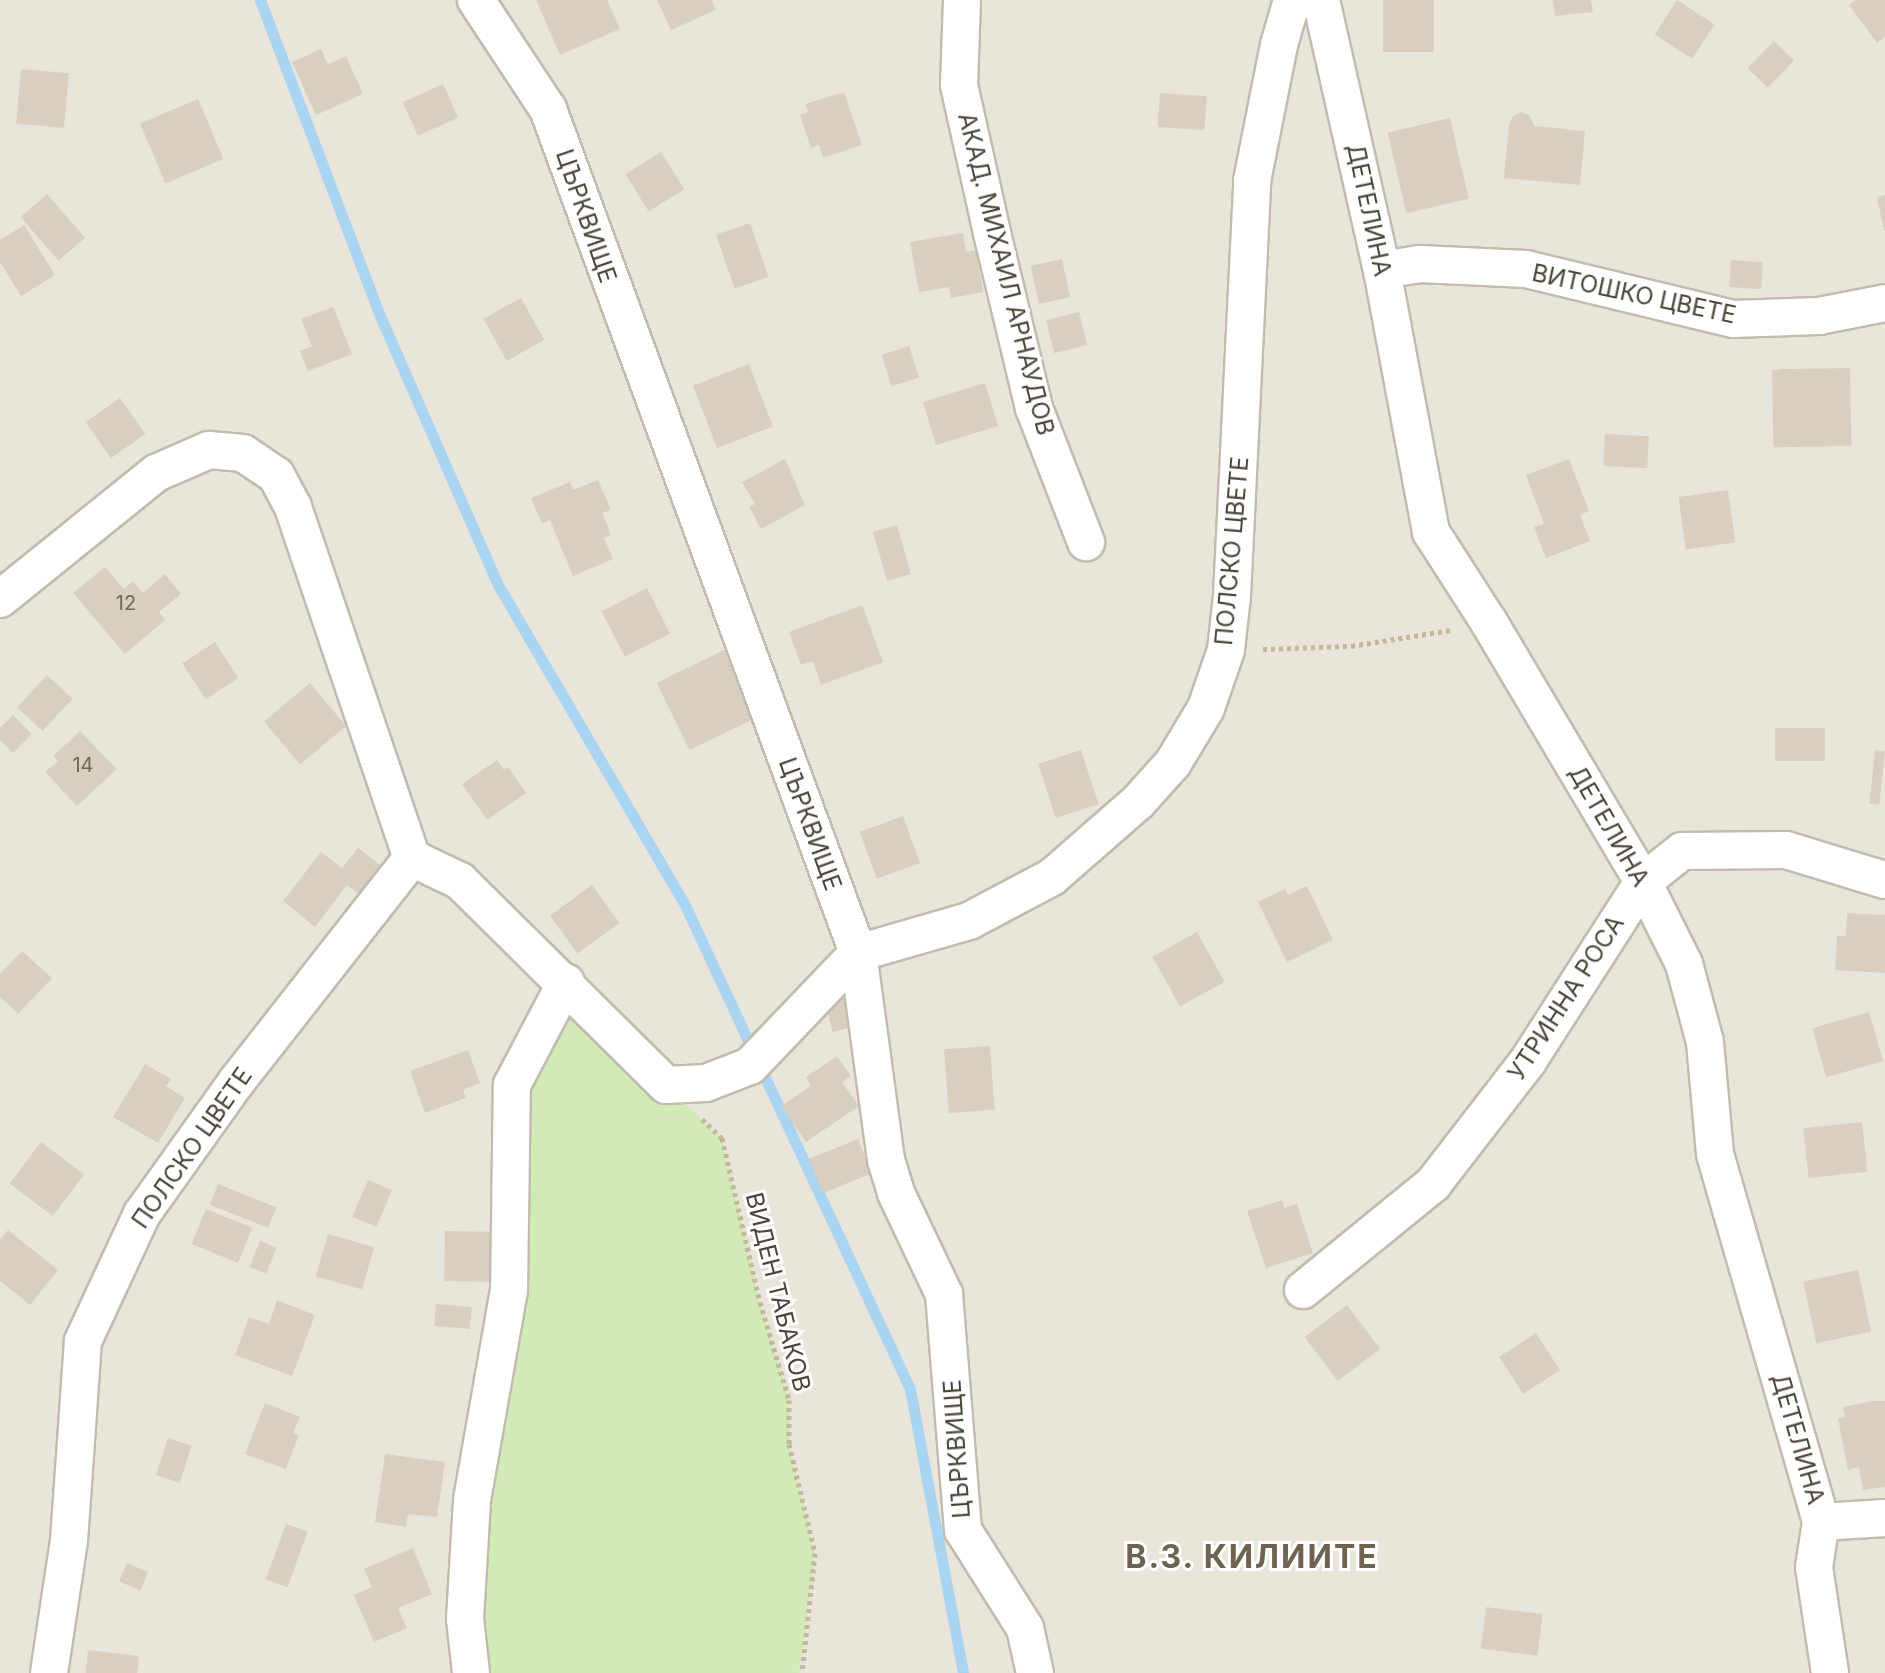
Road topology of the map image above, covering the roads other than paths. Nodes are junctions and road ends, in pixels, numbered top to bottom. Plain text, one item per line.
1 (476, 0) edge
2 (962, 0) edge
3 (1292, 0) edge
4 (1321, 0) edge
5 (1382, 270) junction
6 (1885, 303) edge
7 (1086, 542) dead end
8 (0, 599) edge
9 (412, 858) junction
10 (1885, 880) edge
11 (1643, 882) junction
12 (858, 953) junction
13 (566, 982) junction
14 (1303, 1290) dead end
15 (1885, 1518) edge
16 (1821, 1522) junction
17 (49, 1673) edge
18 (471, 1673) edge
19 (1035, 1673) edge
20 (1830, 1673) edge

1 - 12 street, ЦЪРКВИЩЕ
2 - 7 street, АКАД. МИХАИЛ АРНАУДОВ
3 - 12 street, ПОЛСКО ЦВЕТЕ
4 - 5 street, ДЕТЕЛИНА
5 - 6 street, ВИТОШКО ЦВЕТЕ
5 - 11 street, ДЕТЕЛИНА
8 - 9 street
9 - 13 street
9 - 17 street, ПОЛСКО ЦВЕТЕ
10 - 11 street, УТРИННА РОСА
11 - 14 street, УТРИННА РОСА
11 - 16 street, ДЕТЕЛИНА
12 - 13 street
12 - 19 street, ЦЪРКВИЩЕ
13 - 18 street
15 - 16 street
16 - 20 street, ДЕТЕЛИНА

